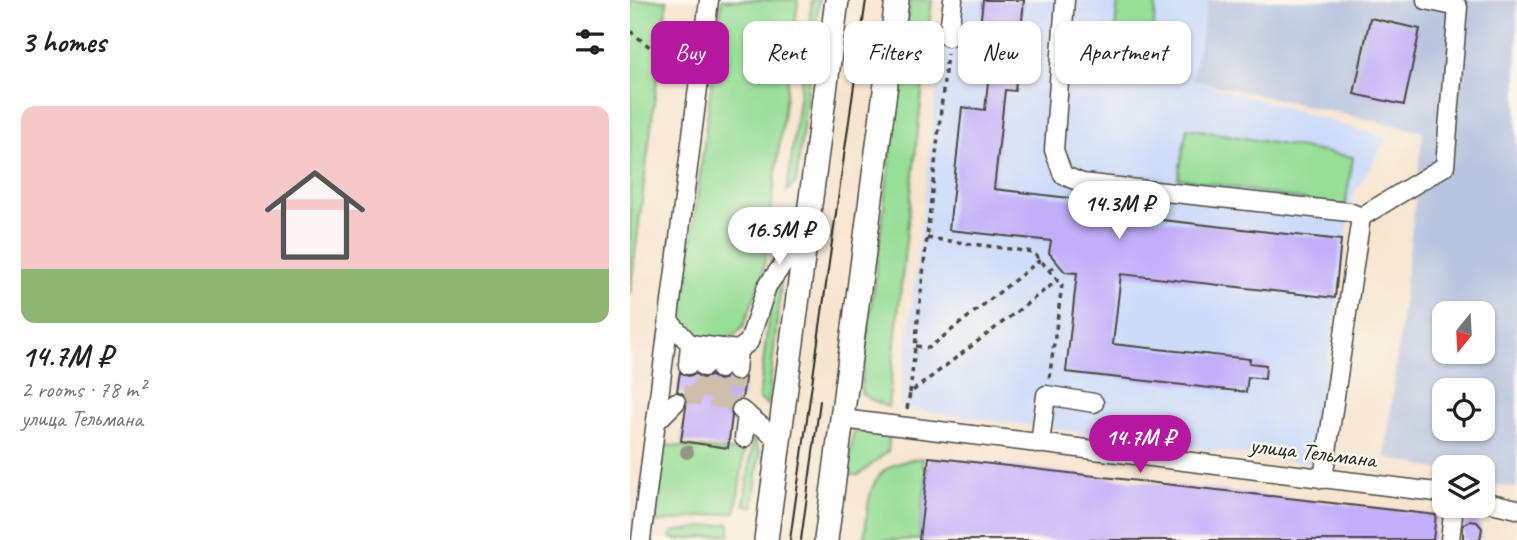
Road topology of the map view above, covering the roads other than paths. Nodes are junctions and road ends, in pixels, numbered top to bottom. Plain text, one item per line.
1 (709, 0) edge
2 (837, 0) edge
3 (897, 0) edge
4 (953, 0) edge
5 (1065, 0) edge
6 (1426, 0) edge
7 (948, 37) road end
8 (1361, 217) junction
9 (806, 233) junction
10 (669, 321) junction
11 (714, 347) junction
12 (676, 402) dead end
13 (1094, 403) dead end
14 (842, 419) junction
15 (656, 422) junction
16 (744, 438) dead end
17 (779, 440) junction
18 (1040, 444) junction
19 (1323, 479) junction
20 (1432, 492) edge
21 (1495, 504) edge
22 (1517, 509) edge
23 (1453, 518) edge
24 (640, 540) edge
25 (766, 540) edge
26 (826, 540) edge
27 (1450, 540) edge

1 - 10 street
2 - 9 main road
3 - 14 main road
4 - 7 street
5 - 8 street
6 - 8 street
8 - 19 street
9 - 11 street
9 - 17 main road
10 - 11 street
10 - 15 street
11 - 11 street
12 - 15 street
13 - 18 street
14 - 18 street, улица Тельмана
14 - 26 main road
15 - 24 street
16 - 17 street
17 - 25 main road
18 - 19 street, улица Тельмана
19 - 20 street, улица Тельмана
21 - 22 street
23 - 27 street

